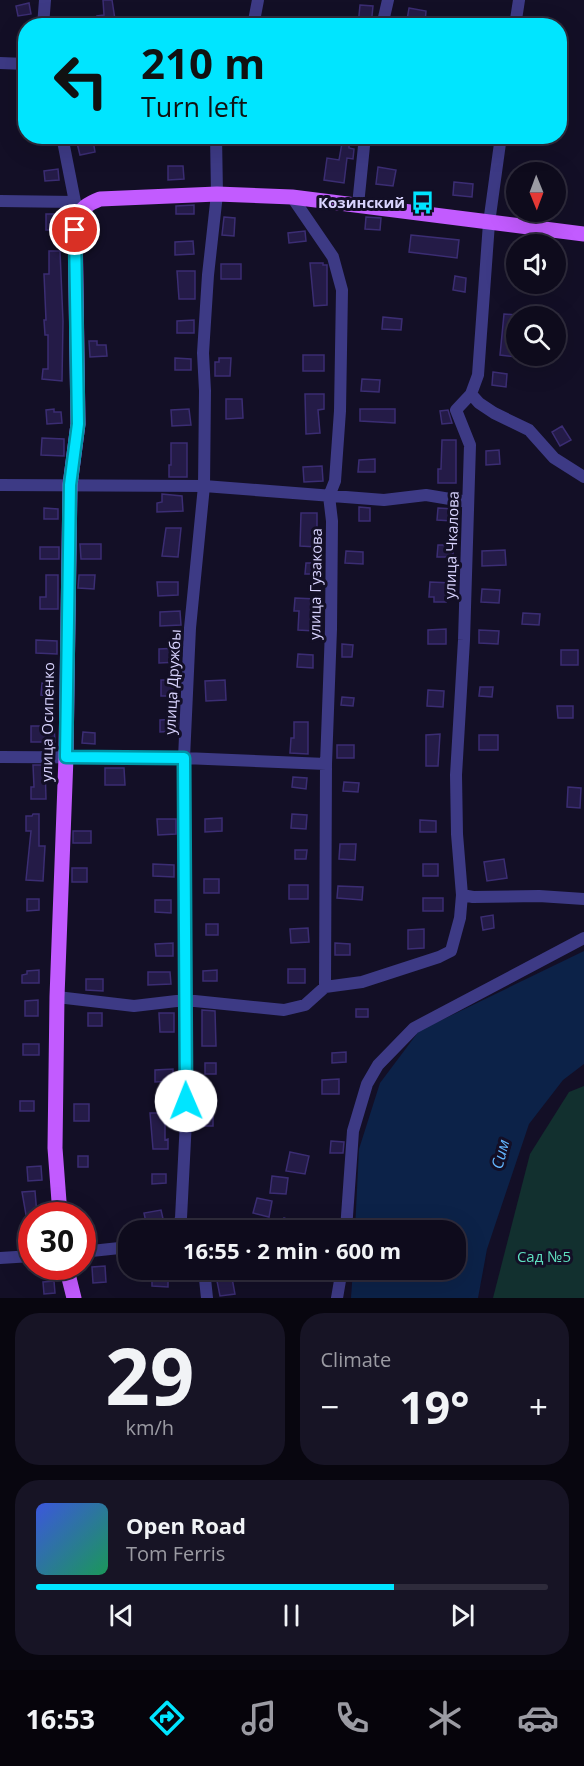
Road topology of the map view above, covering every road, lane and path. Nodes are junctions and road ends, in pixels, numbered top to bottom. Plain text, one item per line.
1 (45, 0) edge
2 (258, 0) edge
3 (388, 0) edge
4 (519, 0) edge
5 (44, 18) edge
6 (255, 18) edge
7 (384, 18) edge
8 (516, 18) edge
9 (0, 63) edge
10 (18, 64) edge
11 (64, 144) edge
12 (216, 144) edge
13 (364, 144) edge
14 (500, 144) edge
15 (217, 194) junction
16 (292, 197) junction
17 (0, 201) edge
18 (358, 205) junction
19 (78, 206) junction
20 (489, 223) junction
21 (584, 234) edge
22 (471, 394) junction
23 (584, 477) edge
24 (0, 485) edge
25 (70, 485) junction
26 (204, 486) junction
27 (329, 496) junction
28 (468, 502) junction
29 (0, 757) edge
30 (66, 757) junction
31 (184, 758) junction
32 (326, 764) junction
33 (462, 896) junction
34 (584, 899) edge
35 (584, 938) edge
36 (325, 987) junction
37 (57, 997) junction
38 (185, 1000) junction
39 (59, 1202) edge
40 (180, 1220) edge
41 (347, 1220) edge
42 (118, 1248) edge
43 (96, 1251) edge
44 (18, 1257) edge
45 (0, 1258) edge
46 (70, 1280) edge
47 (205, 1280) edge
48 (340, 1280) edge
49 (74, 1298) edge
50 (207, 1298) edge
51 (337, 1298) edge

1 - 5 street
2 - 6 street
3 - 7 street
4 - 8 street
9 - 10 street
11 - 19 street
12 - 15 street, улица Дружбы
13 - 18 street
14 - 20 street, улица Чкалова
15 - 16 main road
15 - 19 main road
15 - 26 street, улица Дружбы
16 - 18 main road
16 - 27 street, улица Гузакова
17 - 19 street
18 - 20 main road
19 - 25 main road, улица Осипенко
20 - 21 main road
20 - 22 street, улица Чкалова
22 - 23 street
22 - 28 street, улица Чкалова
24 - 25 street
25 - 26 street
25 - 30 main road, улица Осипенко
26 - 27 street
26 - 31 street, улица Дружбы
27 - 28 street
27 - 32 street, улица Гузакова
28 - 33 street, улица Чкалова
29 - 30 street
30 - 31 street
30 - 37 main road, улица Осипенко
31 - 32 street
31 - 38 street, улица Дружбы
32 - 36 street, улица Гузакова
33 - 34 street
33 - 36 street, улица Чкалова
35 - 41 street
36 - 38 street
37 - 38 street
37 - 39 main road, улица Осипенко
38 - 40 street, улица Дружбы
42 - 43 street
44 - 45 street
46 - 49 main road
47 - 50 street
48 - 51 street

